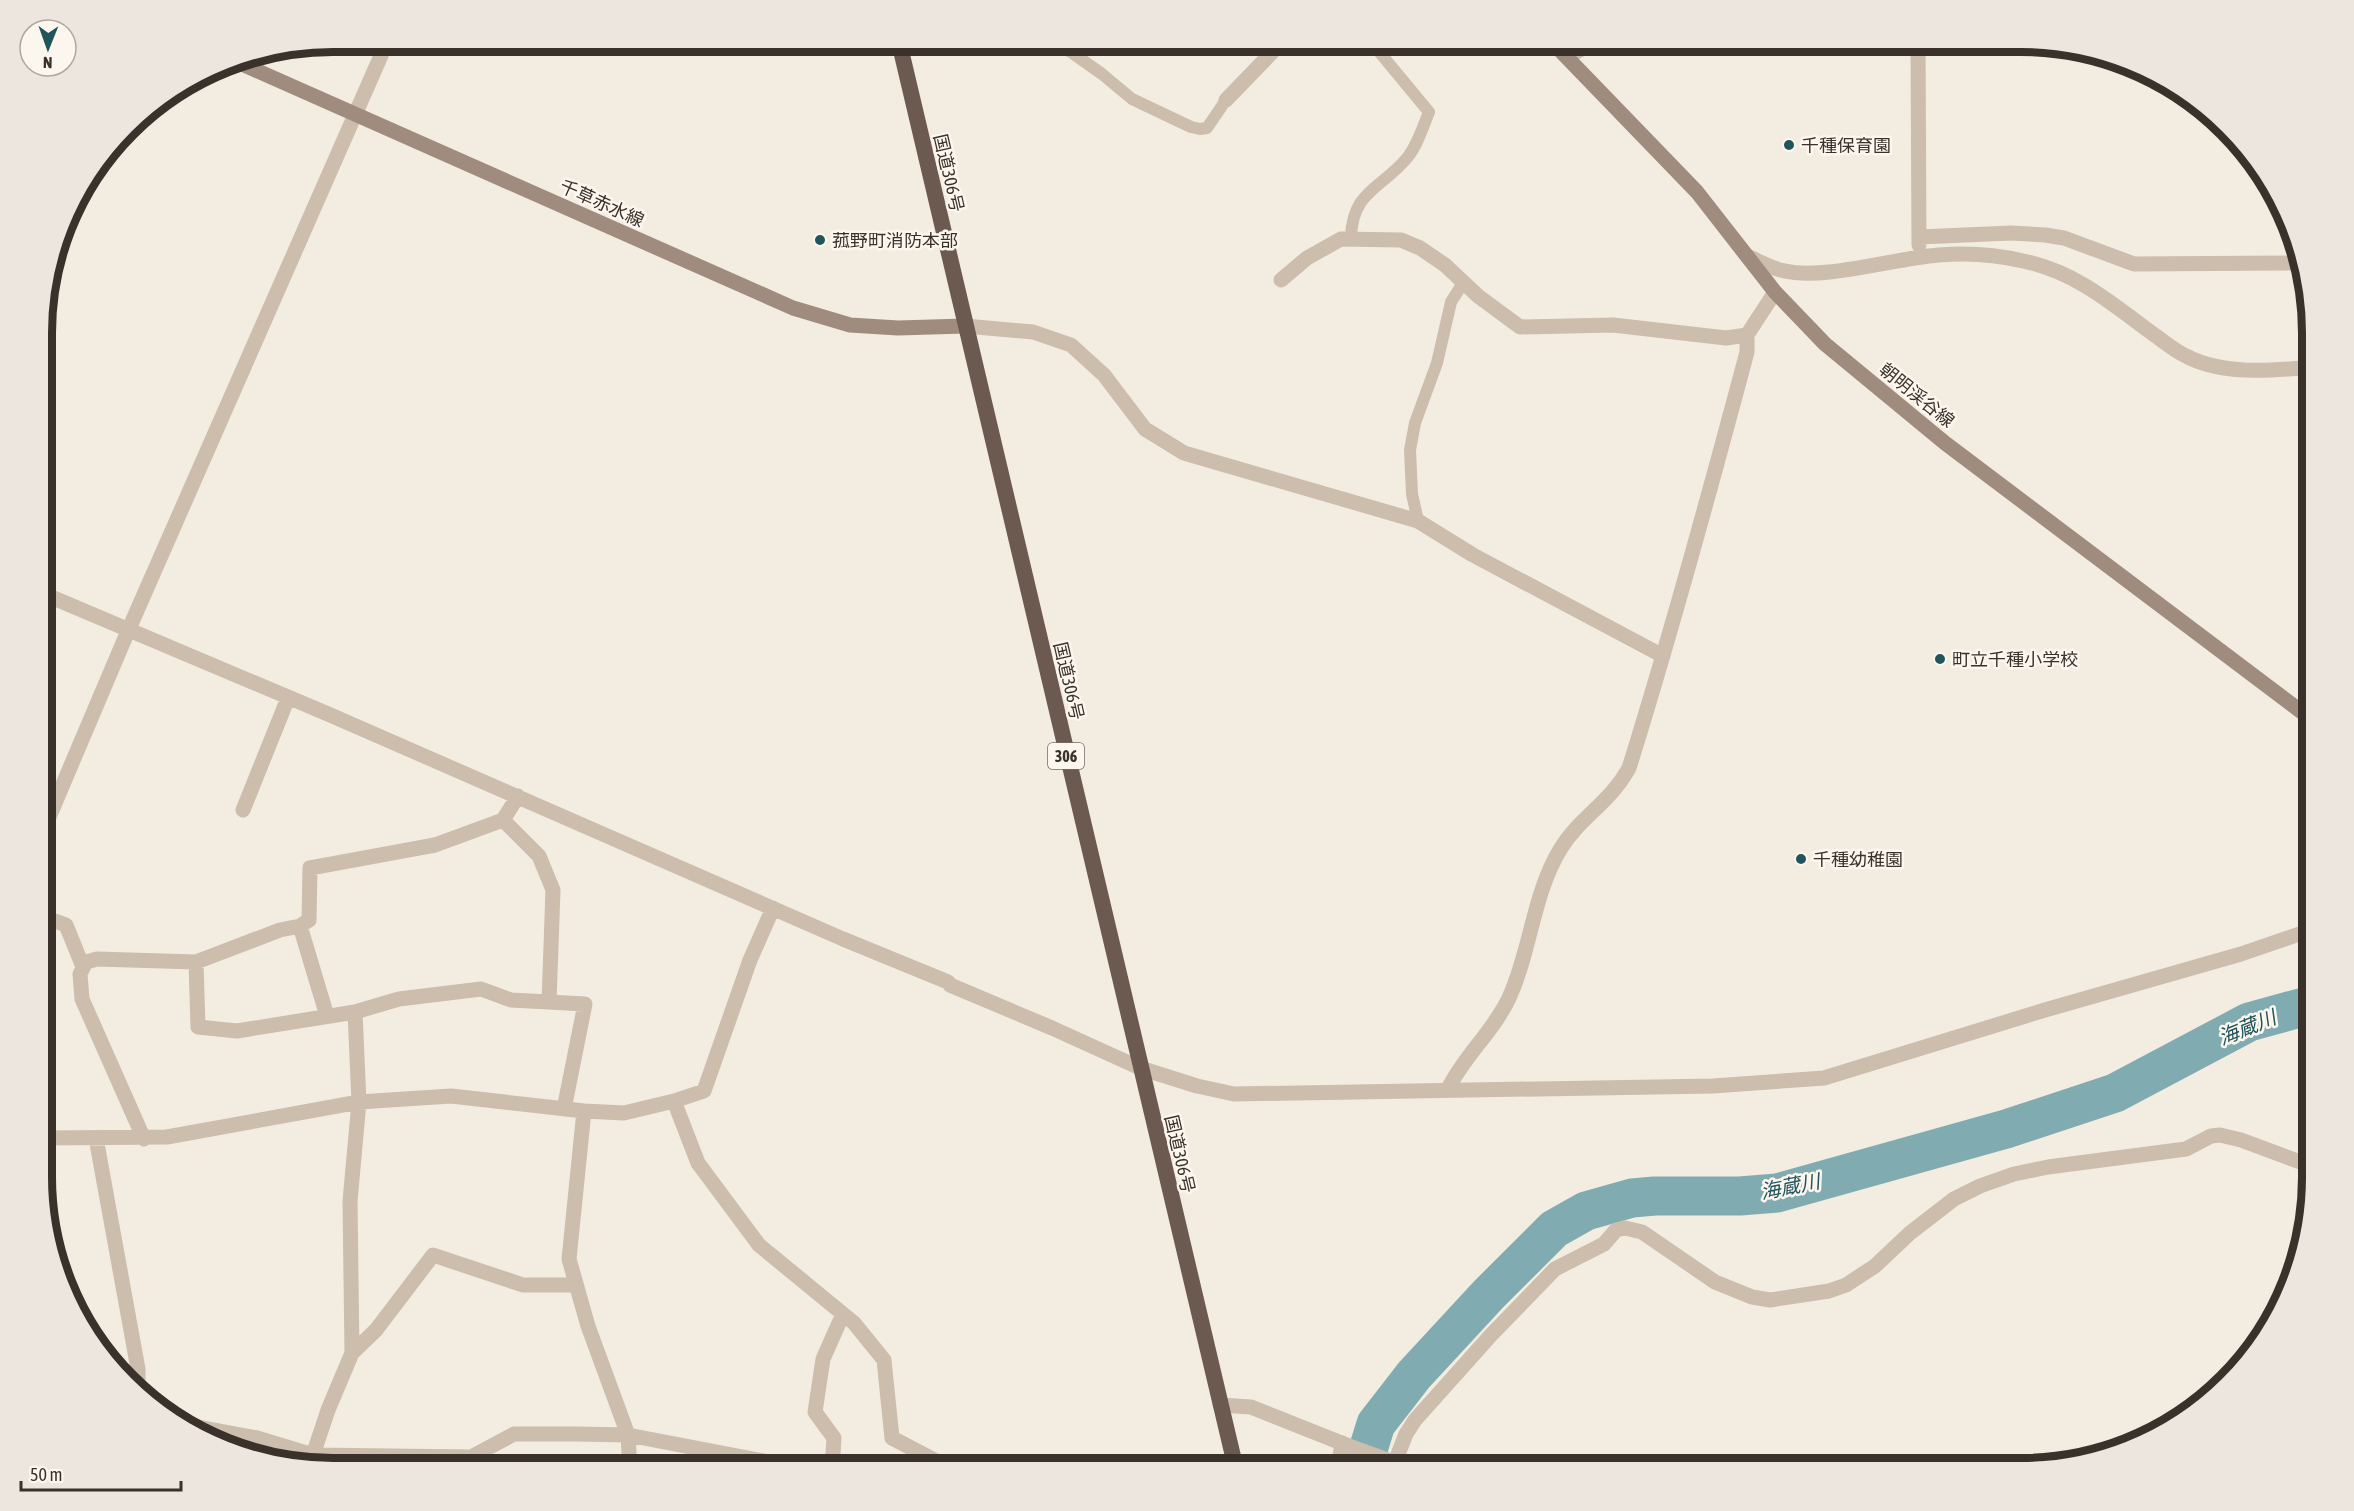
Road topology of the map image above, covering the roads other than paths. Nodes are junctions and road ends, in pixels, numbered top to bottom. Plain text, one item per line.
1 (382, 52) edge
2 (901, 52) edge
3 (1071, 52) edge
4 (1272, 52) edge
5 (1379, 52) edge
6 (1562, 52) edge
7 (1576, 52) edge
8 (1918, 52) edge
9 (1567, 57) junction
10 (246, 66) edge
11 (1226, 100) joint
12 (353, 115) junction
13 (1919, 237) junction
14 (1351, 238) junction
15 (1747, 256) junction
16 (1919, 257) junction
17 (2292, 263) edge
18 (1281, 280) dead end
19 (1463, 283) junction
20 (1775, 292) junction
21 (965, 326) junction
22 (1747, 335) junction
23 (2302, 369) edge
24 (1419, 521) junction
25 (52, 598) edge
26 (128, 631) junction
27 (1663, 656) junction
28 (288, 698) junction
29 (2302, 712) edge
30 (518, 796) junction
31 (52, 810) edge
32 (243, 810) dead end
33 (502, 820) junction
34 (773, 908) junction
35 (52, 920) edge
36 (300, 926) junction
37 (2302, 933) edge
38 (196, 962) junction
39 (83, 967) junction
40 (549, 1002) junction
41 (355, 1012) junction
42 (327, 1016) junction
43 (1140, 1068) junction
44 (1448, 1089) junction
45 (674, 1101) junction
46 (359, 1102) junction
47 (564, 1109) junction
48 (584, 1112) junction
49 (52, 1138) edge
50 (96, 1138) junction
51 (144, 1139) junction
52 (2302, 1163) edge
53 (576, 1285) junction
54 (843, 1314) junction
55 (352, 1353) junction
56 (138, 1379) edge
57 (1220, 1405) junction
58 (207, 1429) edge
59 (628, 1435) junction
60 (257, 1438) junction
61 (1346, 1445) junction
62 (258, 1448) edge
63 (313, 1455) junction
64 (629, 1458) edge
65 (748, 1458) edge
66 (833, 1458) edge
67 (931, 1458) edge
68 (1233, 1458) edge
69 (1342, 1458) edge
70 (1383, 1458) edge
71 (1393, 1458) edge

1 - 12 street
2 - 21 highway, 国道306号 / 306
3 - 11 lane
4 - 11 street
5 - 14 lane
6 - 9 main road, 朝明渓谷線
7 - 9 street
8 - 13 street
9 - 15 main road, 朝明渓谷線
10 - 12 main road, 千草赤水線
12 - 21 main road, 千草赤水線
12 - 26 street
13 - 16 street
13 - 17 street
14 - 18 street
14 - 19 street
15 - 16 street
15 - 20 main road, 朝明渓谷線
16 - 23 street
19 - 22 street
19 - 24 lane
20 - 22 street
20 - 29 main road, 朝明渓谷線
21 - 24 street
21 - 43 highway, 国道306号 / 306
22 - 27 street
24 - 27 street
25 - 26 street
26 - 28 street
26 - 31 street
27 - 44 street
28 - 30 street
28 - 32 street
30 - 33 street
30 - 34 street
33 - 36 street
33 - 40 street
34 - 43 street
34 - 45 street
35 - 39 street
36 - 38 street
36 - 42 street
37 - 44 street
38 - 39 street
38 - 42 street
39 - 51 street
40 - 41 street
40 - 47 street
41 - 42 street
41 - 46 street
43 - 44 street
43 - 57 highway, 国道306号 / 306
45 - 48 street
45 - 54 street
46 - 47 street
46 - 51 street
46 - 55 street
47 - 48 street
48 - 53 street
49 - 50 street
50 - 51 street
50 - 56 street
52 - 71 street
53 - 55 street
53 - 59 street
54 - 66 street
54 - 67 street
55 - 63 street
57 - 61 street
57 - 68 highway, 国道306号 / 306
58 - 60 street
59 - 63 street
59 - 64 street
59 - 65 street
60 - 62 street
60 - 63 street
61 - 69 street
61 - 70 street

